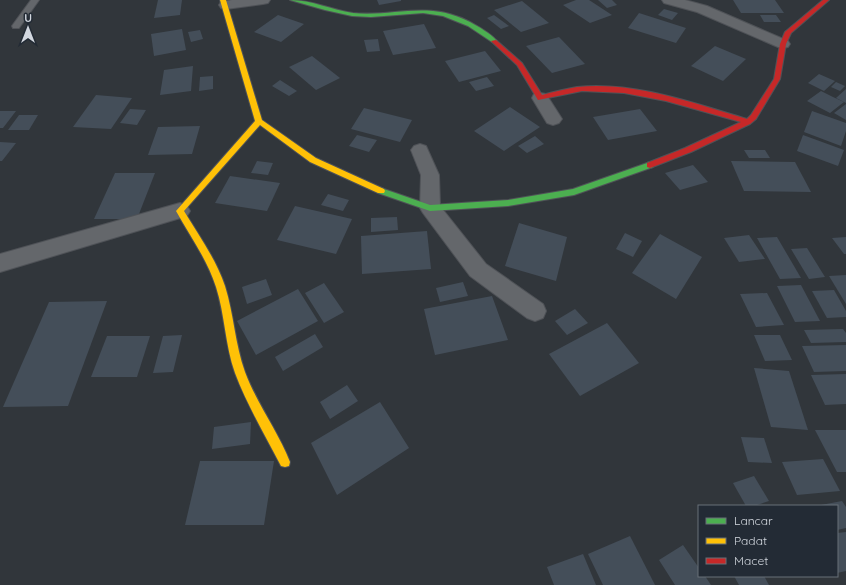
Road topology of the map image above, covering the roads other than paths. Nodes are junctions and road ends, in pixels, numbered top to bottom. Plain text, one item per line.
1 (35, 0) edge
2 (263, 0) edge
3 (292, 0) edge
4 (669, 0) edge
5 (826, 0) edge
6 (224, 2) edge
7 (16, 26) dead end
8 (783, 44) junction
9 (540, 98) junction
10 (553, 119) dead end
11 (259, 121) junction
12 (748, 122) junction
13 (420, 150) dead end
14 (430, 208) junction
15 (180, 211) junction
16 (0, 263) edge
17 (535, 311) dead end
18 (285, 462) dead end

1 - 7 lane
2 - 6 street
3 - 9 street
4 - 8 street
5 - 8 street
6 - 11 street
8 - 12 street
9 - 10 street
9 - 12 street
11 - 14 street
11 - 15 street
12 - 14 street
13 - 14 street
14 - 17 street
15 - 16 street
15 - 18 street

